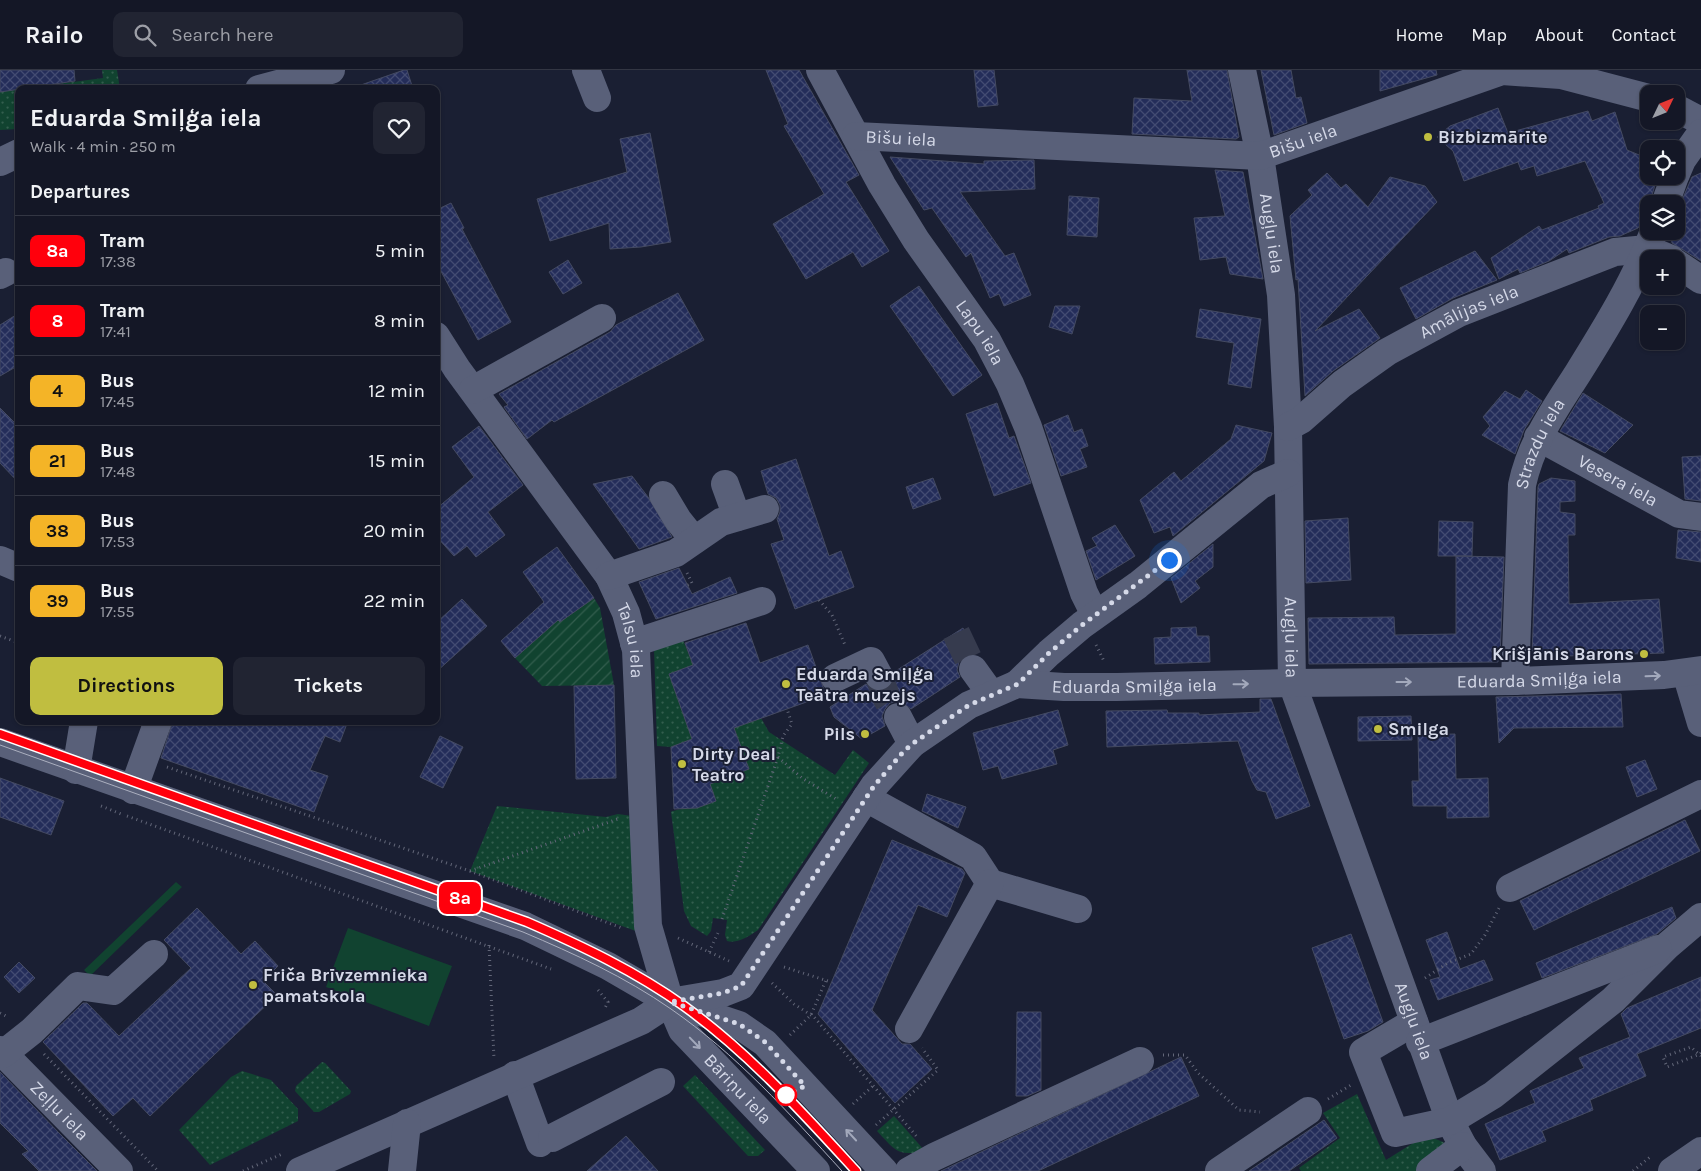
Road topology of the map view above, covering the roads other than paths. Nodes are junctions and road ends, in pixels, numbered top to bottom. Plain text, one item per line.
1 (586, 70) edge
2 (820, 70) edge
3 (1242, 70) edge
4 (317, 76) edge
5 (277, 85) edge
6 (1640, 96) edge
7 (597, 98) dead end
8 (1685, 112) edge
9 (1701, 120) edge
10 (1701, 133) edge
11 (856, 136) junction
12 (15, 155) edge
13 (1260, 156) junction
14 (1685, 156) edge
15 (0, 162) edge
16 (1658, 246) edge
17 (1685, 269) edge
18 (1701, 280) edge
19 (602, 318) dead end
20 (440, 342) edge
21 (472, 390) junction
22 (1288, 427) junction
23 (1538, 437) junction
24 (1288, 473) junction
25 (725, 484) dead end
26 (663, 495) dead end
27 (766, 509) dead end
28 (1701, 517) edge
29 (737, 518) junction
30 (694, 540) junction
31 (0, 560) edge
32 (15, 566) edge
33 (609, 576) junction
34 (762, 601) dead end
35 (1095, 615) junction
36 (634, 643) junction
37 (973, 669) tunnel mouth
38 (1693, 672) edge
39 (1515, 681) junction
40 (1292, 683) junction
41 (1018, 684) junction
42 (990, 694) junction
43 (898, 717) tunnel mouth
44 (1701, 723) edge
45 (83, 725) edge
46 (157, 725) edge
47 (0, 742) edge
48 (912, 744) junction
49 (76, 770) junction
50 (134, 790) junction
51 (1701, 794) edge
52 (866, 798) junction
53 (990, 883) junction
54 (1510, 888) road end
55 (1078, 909) dead end
56 (1701, 917) edge
57 (1667, 946) junction
58 (154, 954) dead end
59 (670, 1002) junction
60 (908, 1029) road end
61 (1417, 1032) junction
62 (2, 1052) edge
63 (1140, 1061) road end
64 (506, 1079) junction
65 (661, 1082) dead end
66 (1308, 1111) road end
67 (1450, 1121) junction
68 (407, 1123) junction
69 (1463, 1146) junction
70 (1701, 1152) edge
71 (119, 1171) edge
72 (300, 1171) edge
73 (402, 1171) edge
74 (816, 1171) edge
75 (884, 1171) edge
76 (908, 1171) edge
77 (1219, 1171) edge
78 (1430, 1171) edge
79 (1482, 1171) edge
80 (1672, 1171) edge

1 - 7 street
2 - 11 street, Lapu iela
3 - 13 street, Augļu iela
4 - 5 street
6 - 13 street, Bišu iela
8 - 9 street
10 - 14 street
11 - 13 street, Bišu iela
11 - 35 street, Lapu iela
12 - 15 street
13 - 22 street, Augļu iela
16 - 22 street, Amālijas iela
16 - 23 street, Strazdu iela
17 - 18 street
19 - 21 street
20 - 21 street, Talsu iela
21 - 33 street, Talsu iela
22 - 24 street, Augļu iela
23 - 28 street, Vesera iela
23 - 39 street, Strazdu iela
24 - 35 street
24 - 40 street, Augļu iela
25 - 29 street
26 - 30 street
27 - 29 street
29 - 30 street
30 - 33 street
31 - 32 street
33 - 36 street, Talsu iela
34 - 36 street
35 - 41 street
36 - 59 street, Talsu iela
37 - 42 street
39 -> 38 street, Eduarda Smiļģa iela
38 - 44 street
40 -> 39 street, Eduarda Smiļģa iela
41 -> 40 street, Eduarda Smiļģa iela
40 - 61 street, Augļu iela
41 - 42 street, Eduarda Smiļģa iela
42 - 48 street, Eduarda Smiļģa iela
43 - 48 street
45 - 49 street
46 - 50 street
47 - 49 street
48 - 52 street, Eduarda Smiļģa iela
49 - 50 street
50 - 59 street
51 - 54 street
52 - 53 street
52 - 59 street, Eduarda Smiļģa iela
53 - 55 street
53 - 60 street
56 - 57 street
57 - 61 street
57 - 67 street
58 - 62 street
59 - 64 street, Eduarda Smiļģa iela
59 -> 74 street, Bāriņu iela
75 -> 59 street
61 - 67 street, Augļu iela
61 - 67 street
62 - 71 street, Zeļļu iela
63 - 76 street
64 - 65 street
64 - 68 street, Eduarda Smiļģa iela
66 - 77 street
67 - 69 street, Augļu iela
68 - 72 street, Eduarda Smiļģa iela
68 - 73 street
69 - 78 street
69 - 79 street, Augļu iela
70 - 80 street

